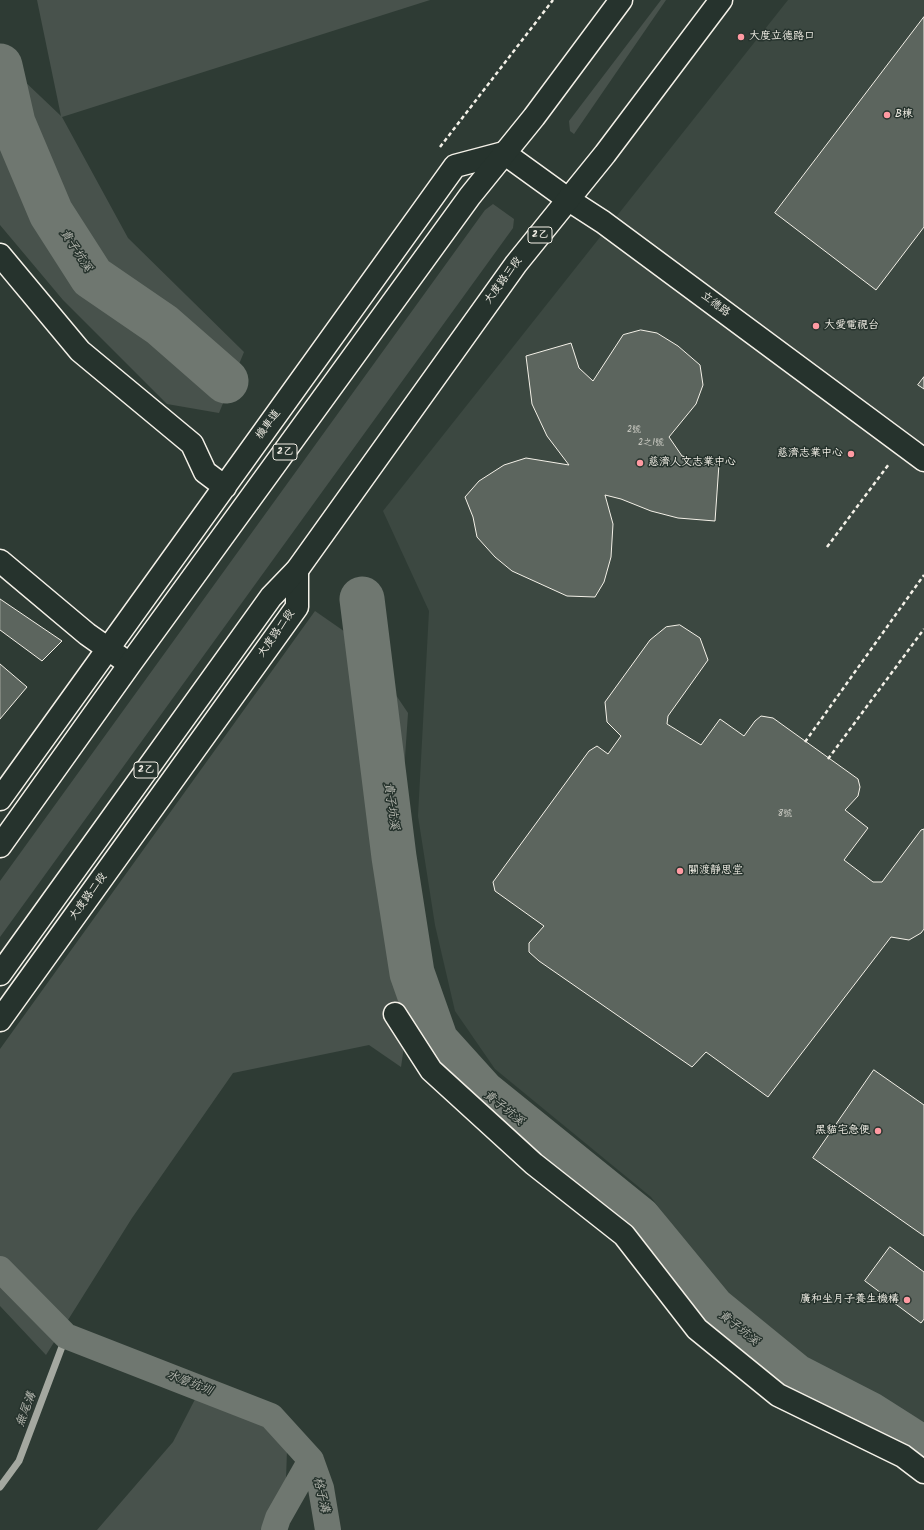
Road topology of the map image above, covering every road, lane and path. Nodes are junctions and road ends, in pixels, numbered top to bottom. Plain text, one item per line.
1 (621, 0) edge
2 (721, 0) edge
3 (504, 153) junction
4 (569, 200) junction
5 (0, 255) edge
6 (903, 445) junction
7 (924, 460) edge
8 (231, 479) junction
9 (827, 547) dead end
10 (0, 561) edge
11 (297, 570) junction
12 (924, 575) edge
13 (924, 629) edge
14 (109, 649) junction
15 (130, 664) junction
16 (804, 742) dead end
17 (828, 759) dead end
18 (0, 799) edge
19 (0, 846) edge
20 (0, 974) edge
21 (395, 1014) dead end
22 (0, 1020) edge
23 (924, 1472) edge

1 - 3 main road, 2乙
2 - 4 main road, 大度路三段 / 2乙
3 - 4 main road, 立德路
3 - 8 main road, 機車道
3 - 15 main road, 2乙
4 - 6 main road, 立德路
4 - 11 main road, 大度路三段 / 2乙
5 - 8 main road
6 - 7 main road, 立德路
6 - 9 path
8 - 14 main road
10 - 14 main road
11 - 20 main road, 2乙
11 - 22 main road, 大度路二段
12 - 16 path
13 - 17 path
14 - 15 main road
14 - 18 main road
15 - 19 main road, 2乙
21 - 23 main road

